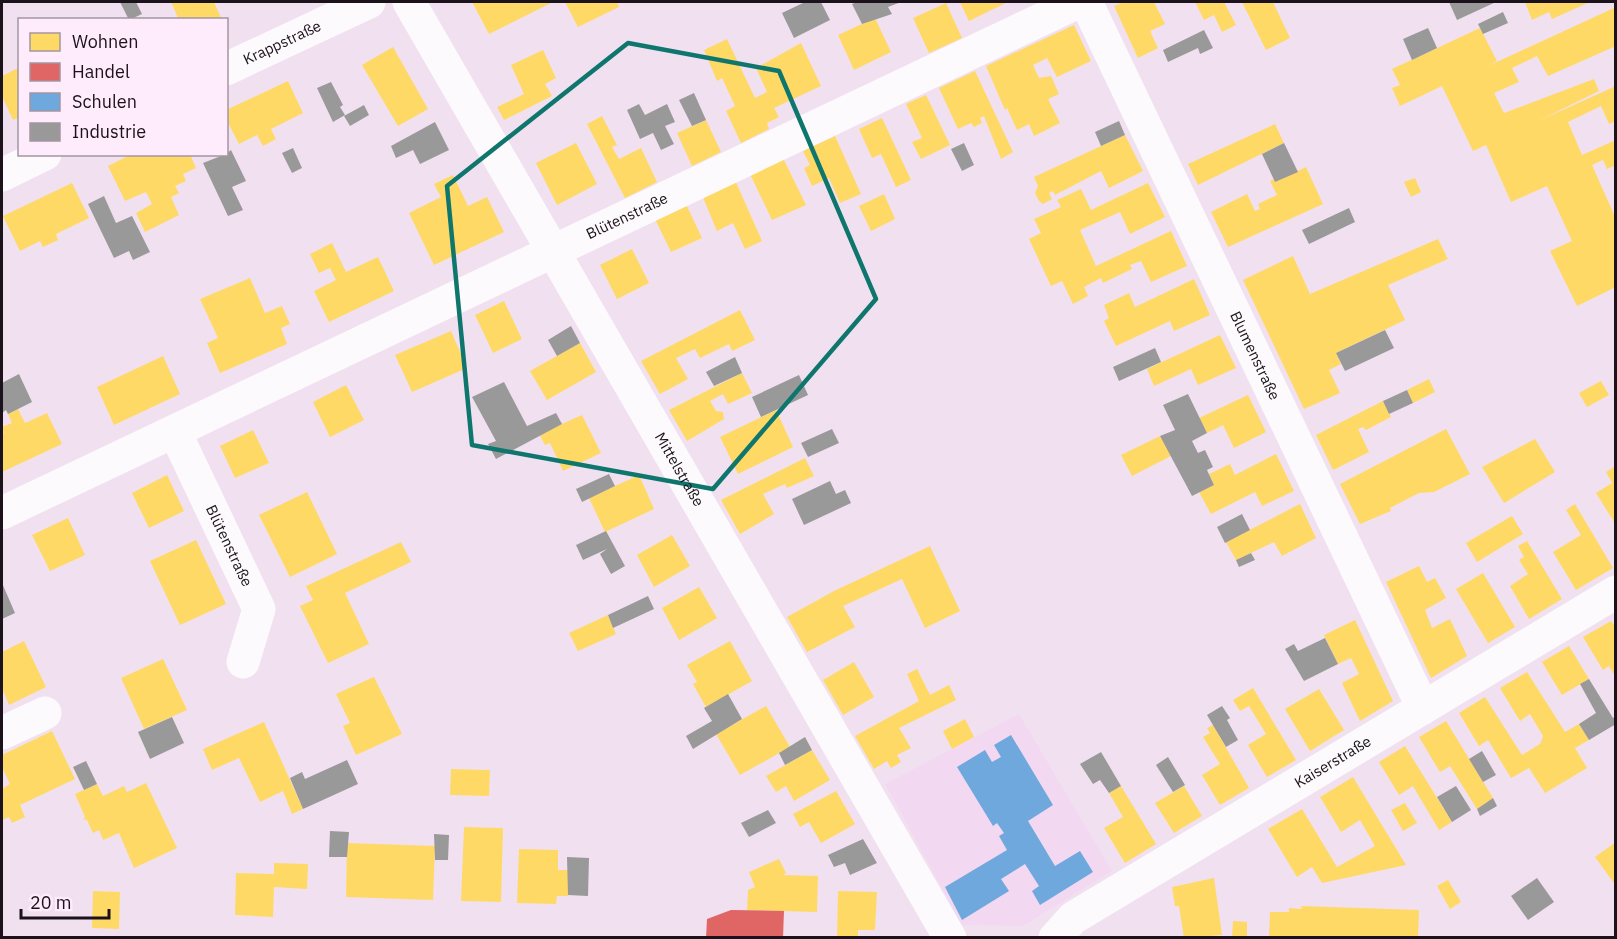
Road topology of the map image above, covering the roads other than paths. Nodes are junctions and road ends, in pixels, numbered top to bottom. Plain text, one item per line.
1 (369, 2) edge
2 (409, 2) edge
3 (1078, 2) edge
4 (1086, 2) edge
5 (228, 68) edge
6 (41, 156) edge
7 (2, 175) edge
8 (551, 250) junction
9 (175, 432) junction
10 (2, 513) edge
11 (1616, 592) edge
12 (243, 662) dead end
13 (1423, 708) junction
14 (45, 713) dead end
15 (2, 733) edge
16 (950, 938) edge
17 (1055, 938) edge

1 - 5 street, Krappstraße
2 - 8 street, Mittelstraße
3 - 8 street, Blütenstraße
4 - 13 street, Blumenstraße
6 - 7 street
8 - 9 street, Blütenstraße
8 - 16 street, Mittelstraße
9 - 10 street, Blütenstraße
9 - 12 street, Blütenstraße
11 - 13 street, Kaiserstraße
13 - 17 street, Kaiserstraße
14 - 15 street

